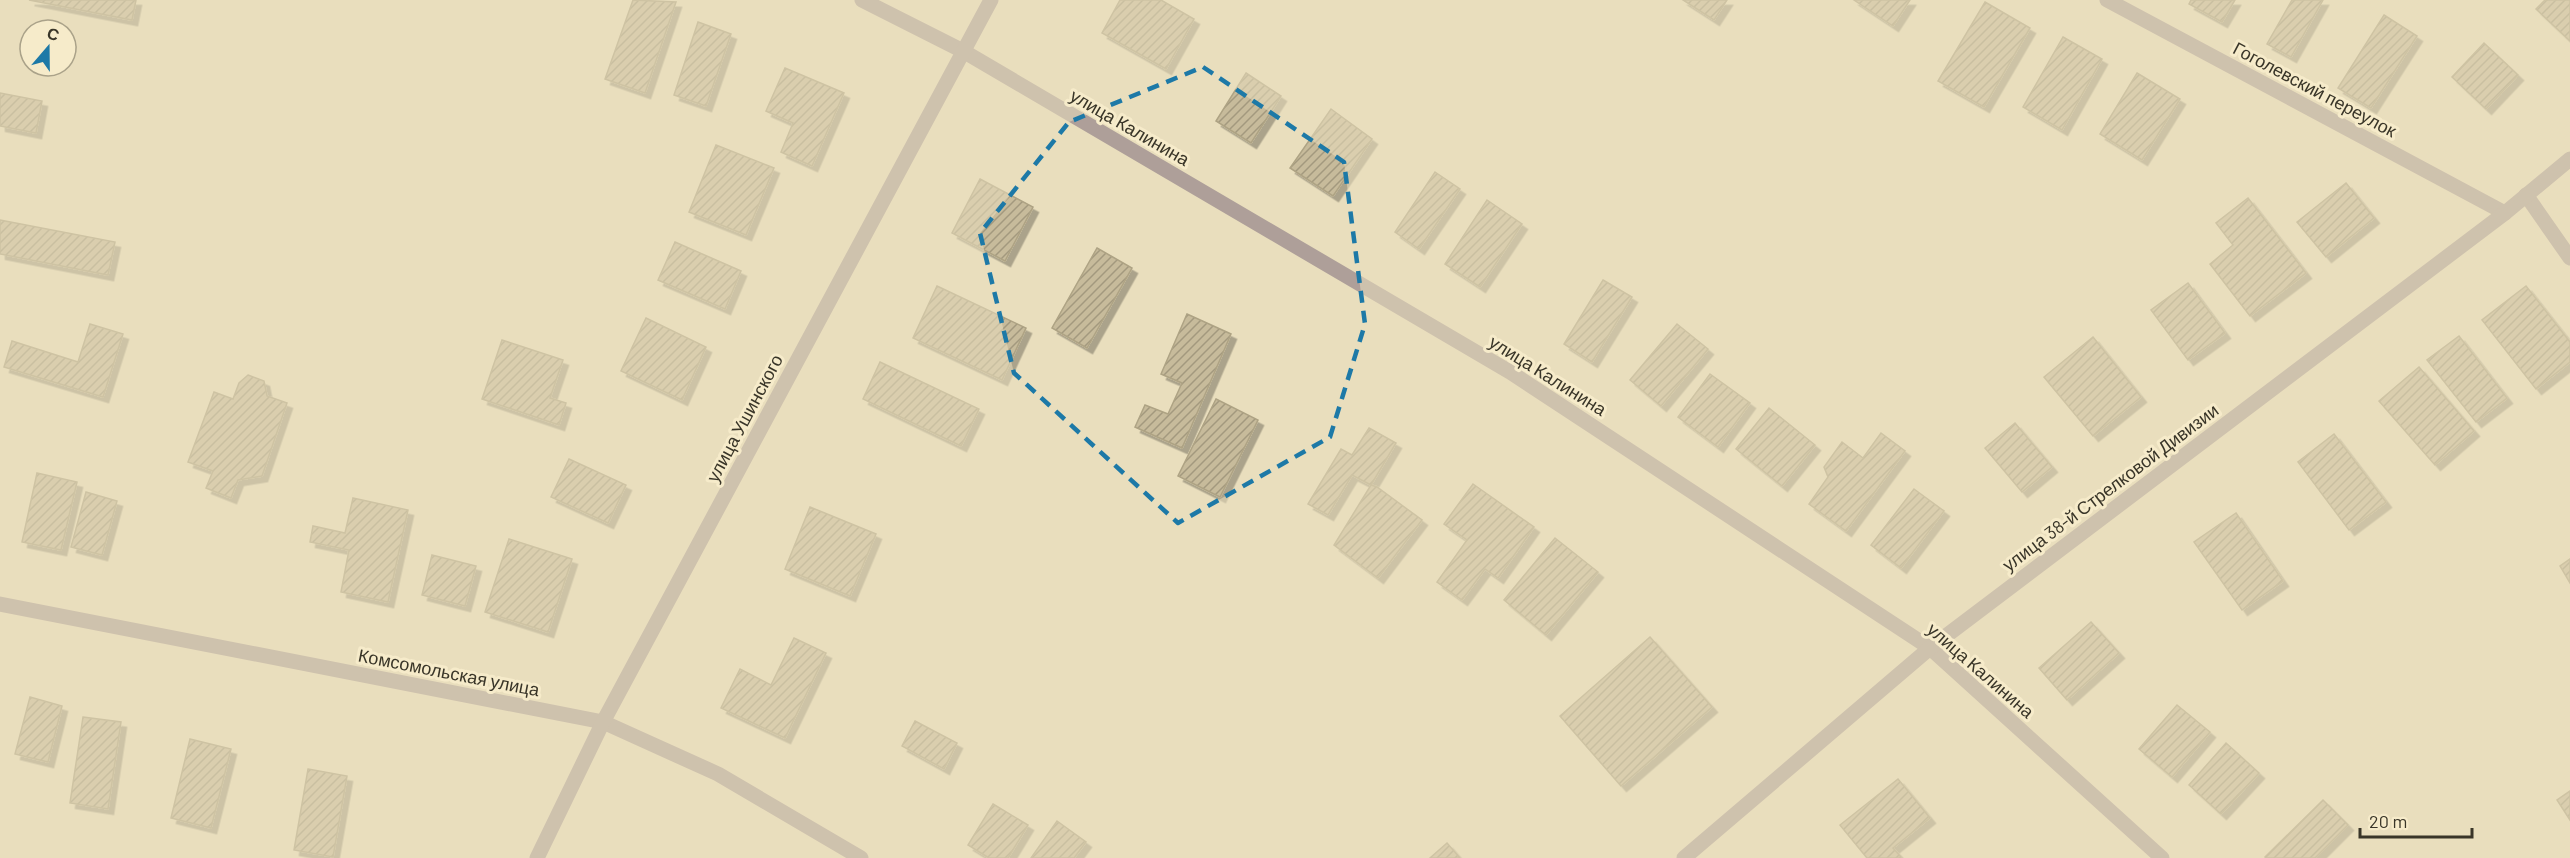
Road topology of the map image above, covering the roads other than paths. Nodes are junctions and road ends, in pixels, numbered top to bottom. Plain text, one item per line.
1 (862, 0) edge
2 (991, 0) edge
3 (2107, 0) edge
4 (963, 51) junction
5 (2570, 159) edge
6 (2526, 195) junction
7 (2505, 213) junction
8 (2570, 258) edge
9 (0, 603) edge
10 (1930, 648) junction
11 (603, 722) junction
12 (537, 858) edge
13 (861, 858) edge
14 (1684, 858) edge
15 (2162, 858) edge

1 - 4 street, улица Калинина
2 - 4 street, улица Ушинского
3 - 7 street, Гоголевский переулок
4 - 10 street, улица Калинина
4 - 11 street, улица Ушинского
5 - 6 street, улица 38-й Стрелковой Дивизии
6 - 7 street, улица 38-й Стрелковой Дивизии
6 - 8 street
7 - 10 street, улица 38-й Стрелковой Дивизии
9 - 11 street, Комсомольская улица
10 - 14 street, улица 38-й Стрелковой Дивизии
10 - 15 street, улица Калинина
11 - 12 street, улица Ушинского
11 - 13 street, Комсомольская улица

